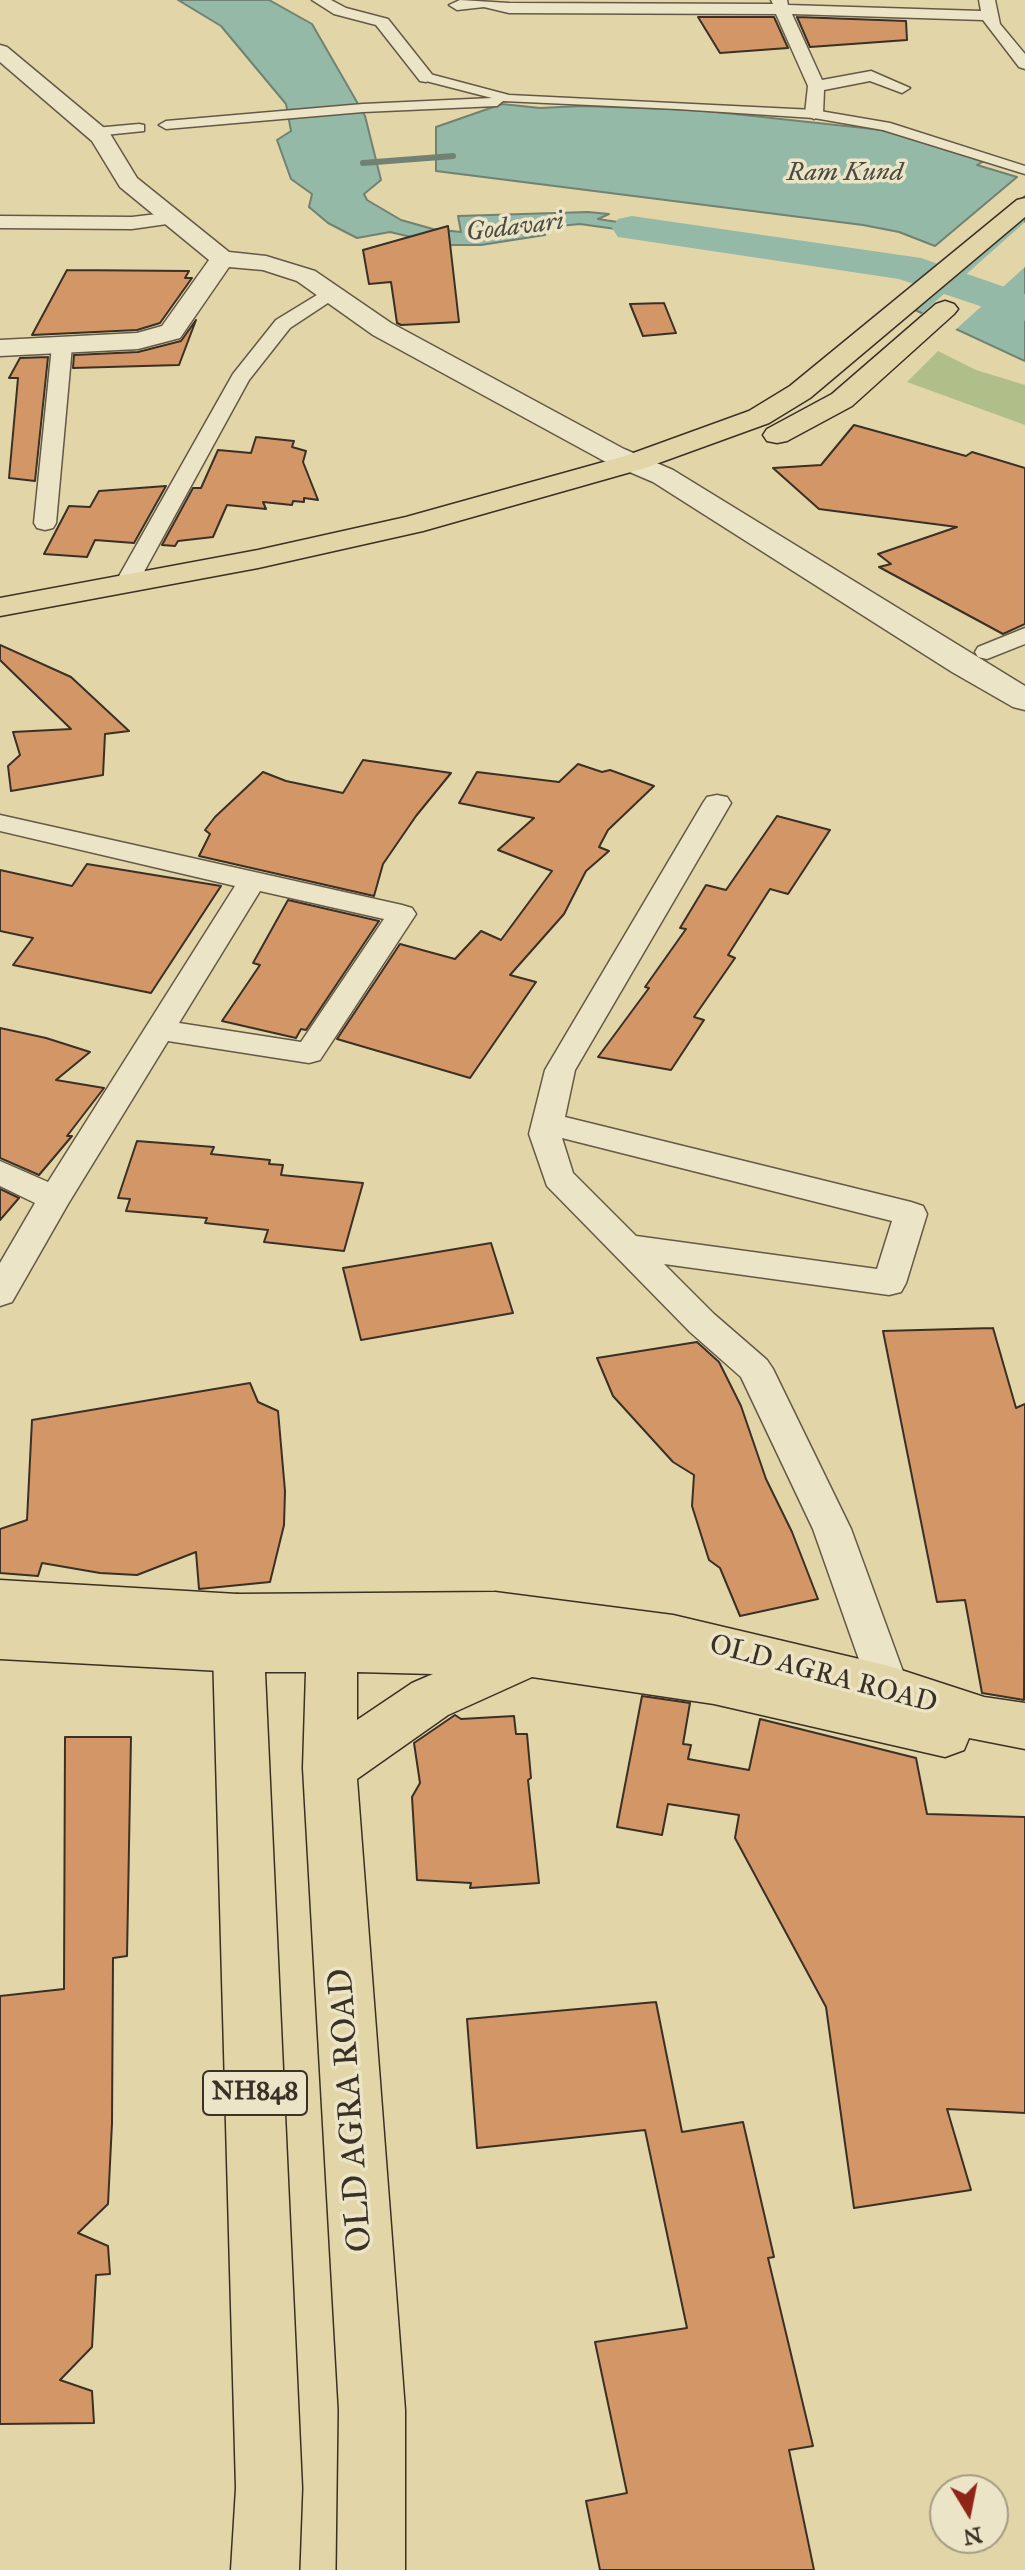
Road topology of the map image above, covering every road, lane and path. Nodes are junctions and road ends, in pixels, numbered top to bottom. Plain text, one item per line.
1 (320, 0) edge
2 (505, 4) edge
3 (780, 4) edge
4 (457, 5) dead end
5 (989, 8) edge
6 (0, 51) edge
7 (1025, 64) edge
8 (426, 77) joint
9 (816, 86) junction
10 (902, 88) dead end
11 (509, 99) junction
12 (814, 114) junction
13 (166, 125) dead end
14 (139, 128) dead end
15 (95, 132) junction
16 (1025, 170) edge
17 (1025, 205) edge
18 (174, 218) junction
19 (0, 222) edge
20 (222, 259) junction
21 (968, 289) dead end
22 (330, 293) junction
23 (62, 346) junction
24 (0, 348) edge
25 (663, 468) junction
26 (45, 523) dead end
27 (126, 585) junction
28 (0, 607) edge
29 (0, 630) edge
30 (1025, 635) edge
31 (987, 652) junction
32 (1025, 673) edge
33 (1025, 700) edge
34 (717, 803) dead end
35 (0, 823) edge
36 (252, 881) junction
37 (159, 1030) junction
38 (548, 1124) junction
39 (0, 1172) edge
40 (54, 1199) junction
41 (627, 1247) junction
42 (0, 1293) edge
43 (0, 1601) edge
44 (333, 1632) junction
45 (238, 1633) junction
46 (0, 1638) edge
47 (528, 1655) junction
48 (889, 1688) junction
49 (1025, 1726) edge
50 (1025, 1755) edge
51 (330, 1768) junction
52 (265, 2570) edge
53 (371, 2570) edge

1 - 8 street
2 - 3 street
2 - 4 street
3 - 5 street
3 - 9 street
5 - 7 street
6 - 15 street
8 - 11 street
9 - 10 street
9 - 12 street
11 - 12 street
11 - 13 street
12 - 16 street
14 - 15 street
15 - 18 street
17 - 25 main road
18 - 19 street
18 - 20 street
20 - 22 street
20 - 23 street
21 - 25 main road
22 - 25 street
22 - 27 street
23 - 24 street
23 - 26 street
25 - 27 main road
25 - 29 main road
25 - 31 street
25 - 33 street
27 - 28 main road
30 - 31 street
31 - 32 street
34 - 38 street
35 - 36 street
36 - 37 street
36 - 37 street
37 - 40 street
38 - 41 street
38 - 41 street
39 - 40 street
40 - 42 street
41 - 48 street
43 - 45 main road
44 - 45 main road, OLD AGRA ROAD
44 - 47 main road, OLD AGRA ROAD
44 - 48 main road, OLD AGRA ROAD
44 - 51 main road, OLD AGRA ROAD
45 - 46 main road
45 - 52 main road, NH848
47 - 50 main road, OLD AGRA ROAD
47 - 51 main road
48 - 49 main road, OLD AGRA ROAD
51 - 53 main road, OLD AGRA ROAD

